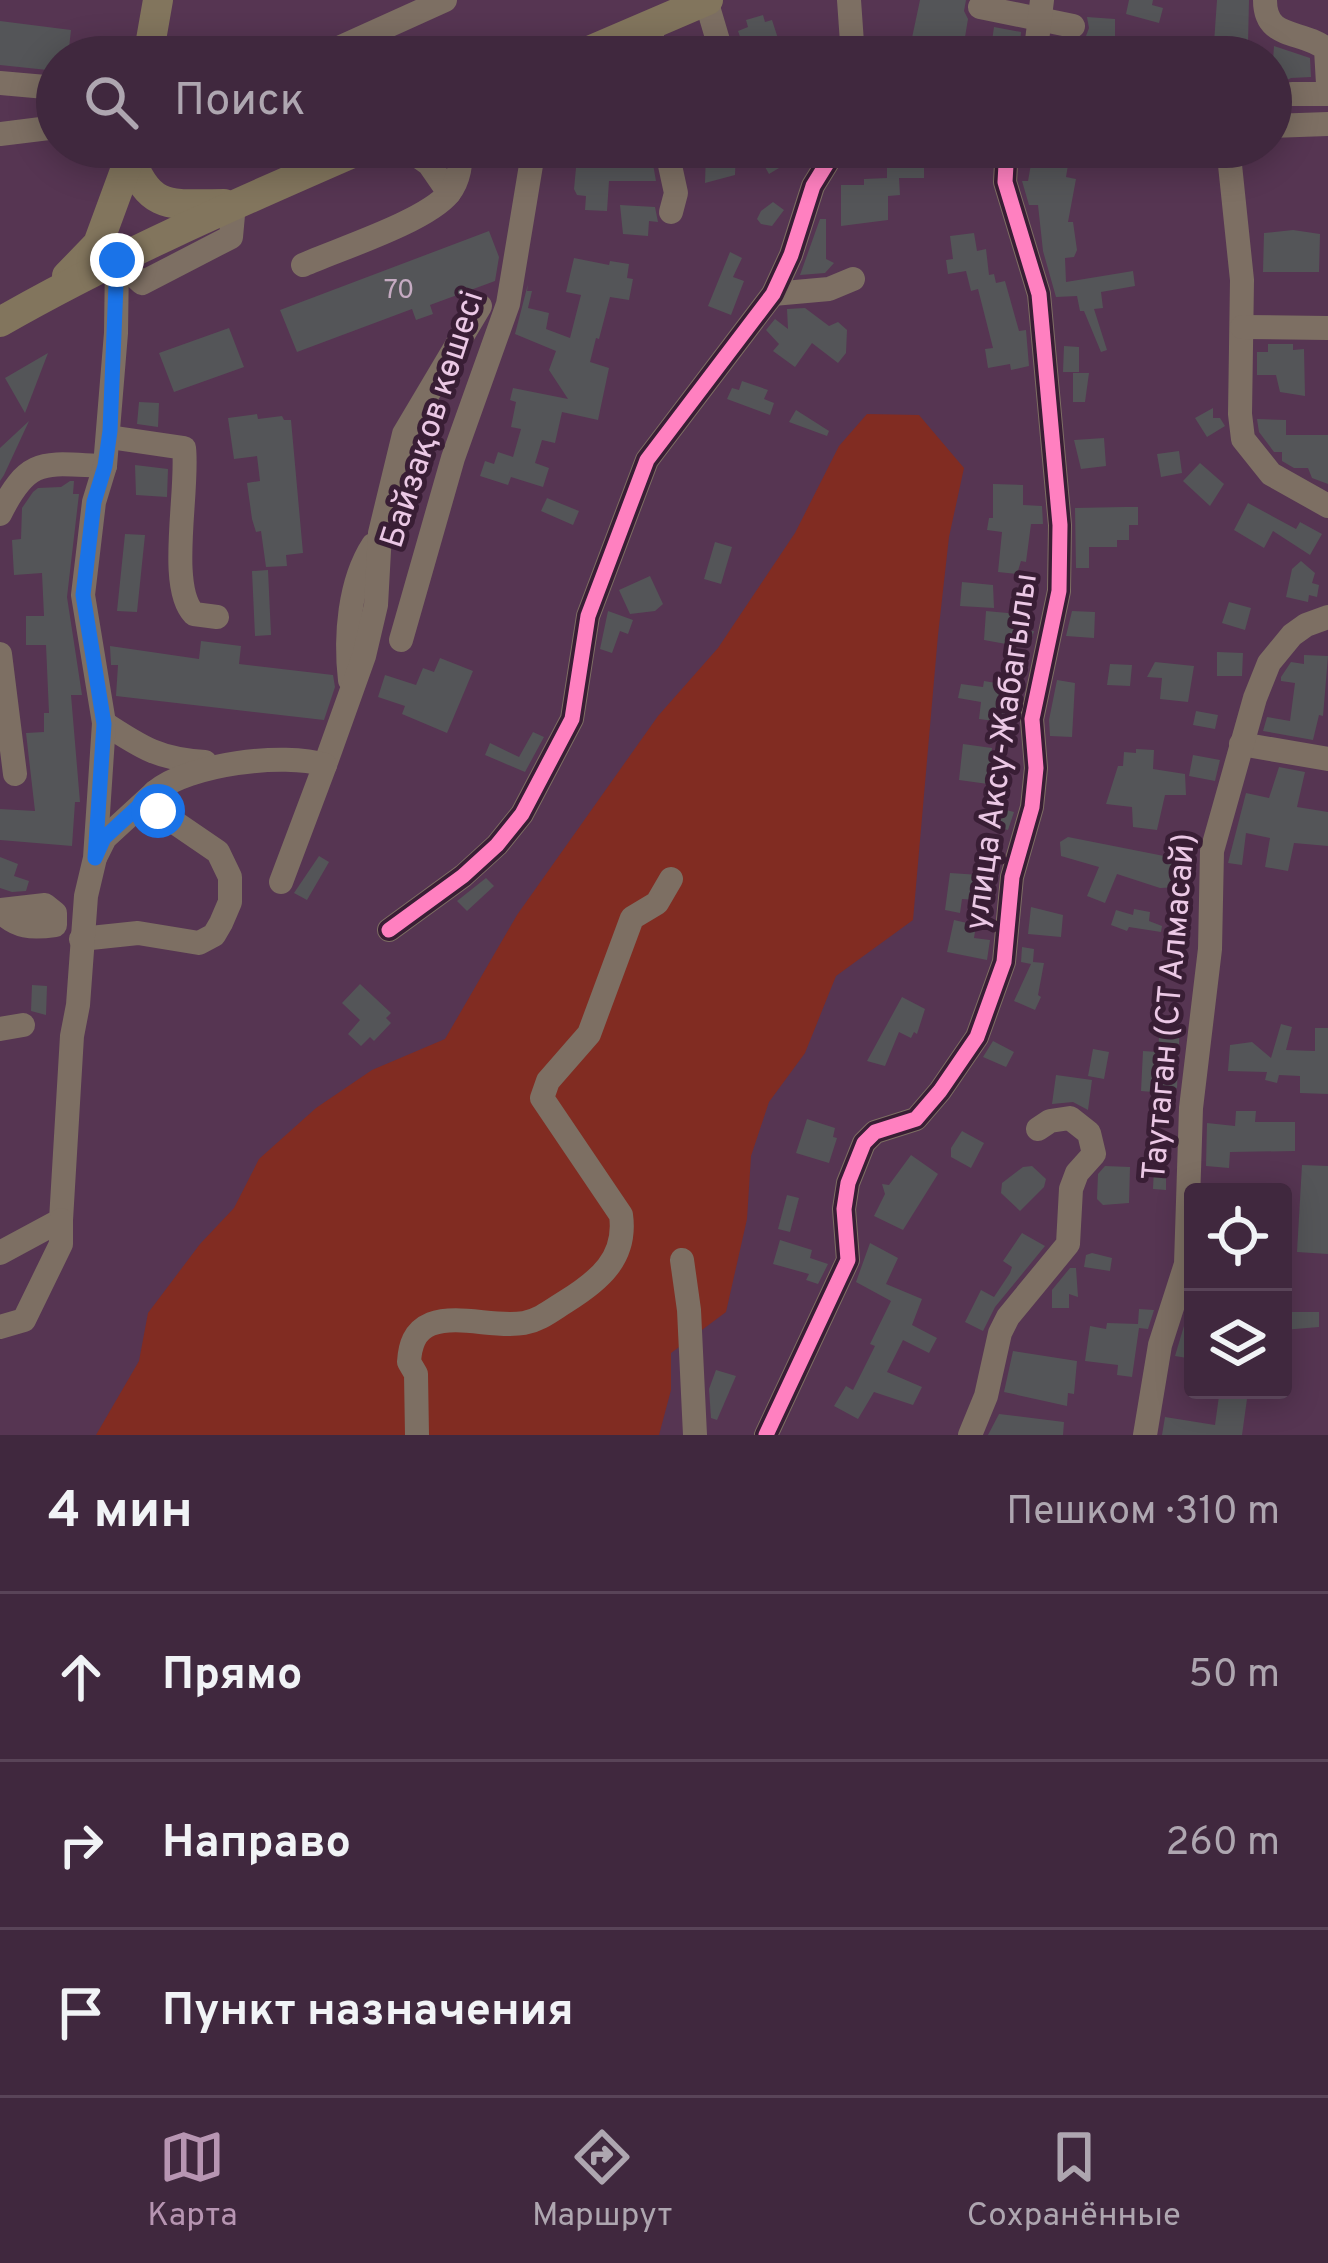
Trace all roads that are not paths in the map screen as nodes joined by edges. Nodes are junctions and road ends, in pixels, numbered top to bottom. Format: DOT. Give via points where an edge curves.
graph roads {
  1 [pos="158,0"];
  2 [pos="445,0"];
  3 [pos="707,0"];
  4 [pos="849,0"];
  5 [pos="1265,0"];
  6 [pos="980,7"];
  7 [pos="1041,10"];
  8 [pos="652,24"];
  9 [pos="1072,26"];
  10 [pos="152,36"];
  11 [pos="365,36"];
  12 [pos="624,36"];
  13 [pos="652,36"];
  14 [pos="717,36"];
  15 [pos="852,36"];
  16 [pos="0,83"];
  17 [pos="1328,84"];
  18 [pos="36,86"];
  19 [pos="1292,94"];
  20 [pos="1328,94"];
  21 [pos="1328,124"];
  22 [pos="1292,125"];
  23 [pos="36,130"];
  24 [pos="0,134"];
  25 [pos="125,168"];
  26 [pos="129,168"];
  27 [pos="136,168"];
  28 [pos="317,168"];
  29 [pos="432,168"];
  30 [pos="459,168"];
  31 [pos="531,168"];
  32 [pos="671,168"];
  33 [pos="824,168"];
  34 [pos="1006,168"];
  35 [pos="1230,168"];
  36 [pos="449,193"];
  37 [pos="234,204"];
  38 [pos="671,212"];
  39 [pos="117,260"];
  40 [pos="303,265"];
  41 [pos="853,279"];
  42 [pos="52,292"];
  43 [pos="773,293"];
  44 [pos="480,306"];
  45 [pos="0,322"];
  46 [pos="1242,327"];
  47 [pos="1328,328"];
  48 [pos="109,436"];
  49 [pos="105,466"];
  50 [pos="1328,506"];
  51 [pos="0,514"];
  52 [pos="217,616"];
  53 [pos="1328,617"];
  54 [pos="401,640"];
  55 [pos="0,653"];
  56 [pos="104,724"];
  57 [pos="1241,744"];
  58 [pos="1328,759"];
  59 [pos="244,764"];
  60 [pos="325,765"];
  61 [pos="15,774"];
  62 [pos="154,792"];
  63 [pos="95,858"];
  64 [pos="671,879"];
  65 [pos="280,882"];
  66 [pos="389,930"];
  67 [pos="81,939"];
  68 [pos="1038,1129"];
  69 [pos="61,1220"];
  70 [pos="0,1253"];
  71 [pos="682,1260"];
  72 [pos="0,1327"];
  73 [pos="417,1435"];
  74 [pos="695,1435"];
  75 [pos="766,1435"];
  76 [pos="970,1435"];
  77 [pos="1145,1435"];
  1 -- 10 [label="main road"];
  2 -- 11 [label="street"];
  3 -- 8 [label="main road"];
  3 -- 14 [label="street"];
  4 -- 15 [label="street"];
  5 -- 17 [label="street" via="1267,19 1280,33 1326,49"];
  6 -- 7 [label="street"];
  7 -- 9 [label="street"];
  8 -- 12 [label="main road"];
  8 -- 13 [label="street"];
  16 -- 18 [label="street"];
  19 -- 20 [label="street"];
  21 -- 22 [label="street"];
  23 -- 24 [label="street"];
  25 -- 42 [label="main road" via="98,244"];
  26 -- 39 [label="main road"];
  27 -- 37 [label="main road" via="140,184 168,204"];
  28 -- 37 [label="main road"];
  29 -- 36 [label="street"];
  30 -- 36 [label="street"];
  31 -- 54 [label="street, Байзақов көшесі" via="508,304"];
  32 -- 38 [label="street"];
  33 -- 43 [label="street"];
  34 -- 75 [label="street, улица Аксу-Жабагылы" via="1039,293 1060,525 1058,591 1032,719 1032,807 1012,877 1004,962 977,1037 940,1091 916,1119 864,1143 844,1209 848,1260"];
  35 -- 46 [label="street"];
  36 -- 40 [label="street" via="392,230"];
  37 -- 39 [label="main road"];
  39 -- 42 [label="main road"];
  39 -- 48 [label="street"];
  41 -- 43 [label="street"];
  42 -- 45 [label="main road"];
  43 -- 66 [label="street" via="647,460 589,616 572,718 522,814 463,875"];
  44 -- 60 [label="street" via="404,434 380,533 376,604"];
  46 -- 47 [label="street"];
  46 -- 50 [label="street" via="1243,439 1271,473"];
  48 -- 49 [label="street"];
  48 -- 52 [label="street" via="184,448 184,604"];
  49 -- 51 [label="street" via="22,473"];
  49 -- 56 [label="street" via="83,595"];
  53 -- 57 [label="street, Таутаган (СТ Алмасай)" via="1279,649"];
  55 -- 61 [label="street"];
  56 -- 59 [label="street" via="170,760"];
  56 -- 63 [label="street"];
  57 -- 58 [label="street"];
  57 -- 77 [label="street, Таутаган (СТ Алмасай)" via="1211,851 1186,1264 1160,1345"];
  59 -- 60 [label="street"];
  59 -- 62 [label="street" via="202,769"];
  60 -- 65 [label="street"];
  62 -- 63 [label="street" via="104,838"];
  62 -- 67 [label="street" via="158,811 218,852 230,877 221,923 199,943 138,933"];
  63 -- 67 [label="street"];
  64 -- 73 [label="street" via="657,903 632,918 589,1034 542,1098 621,1215 616,1258 542,1318 421,1330 409,1362"];
  67 -- 69 [label="street"];
  68 -- 76 [label="street" via="1070,1118 1089,1133 1094,1154 1071,1190 1068,1244 1000,1333"];
  69 -- 70 [label="street"];
  69 -- 72 [label="street" via="61,1244 24,1321"];
  71 -- 74 [label="street"];
}
